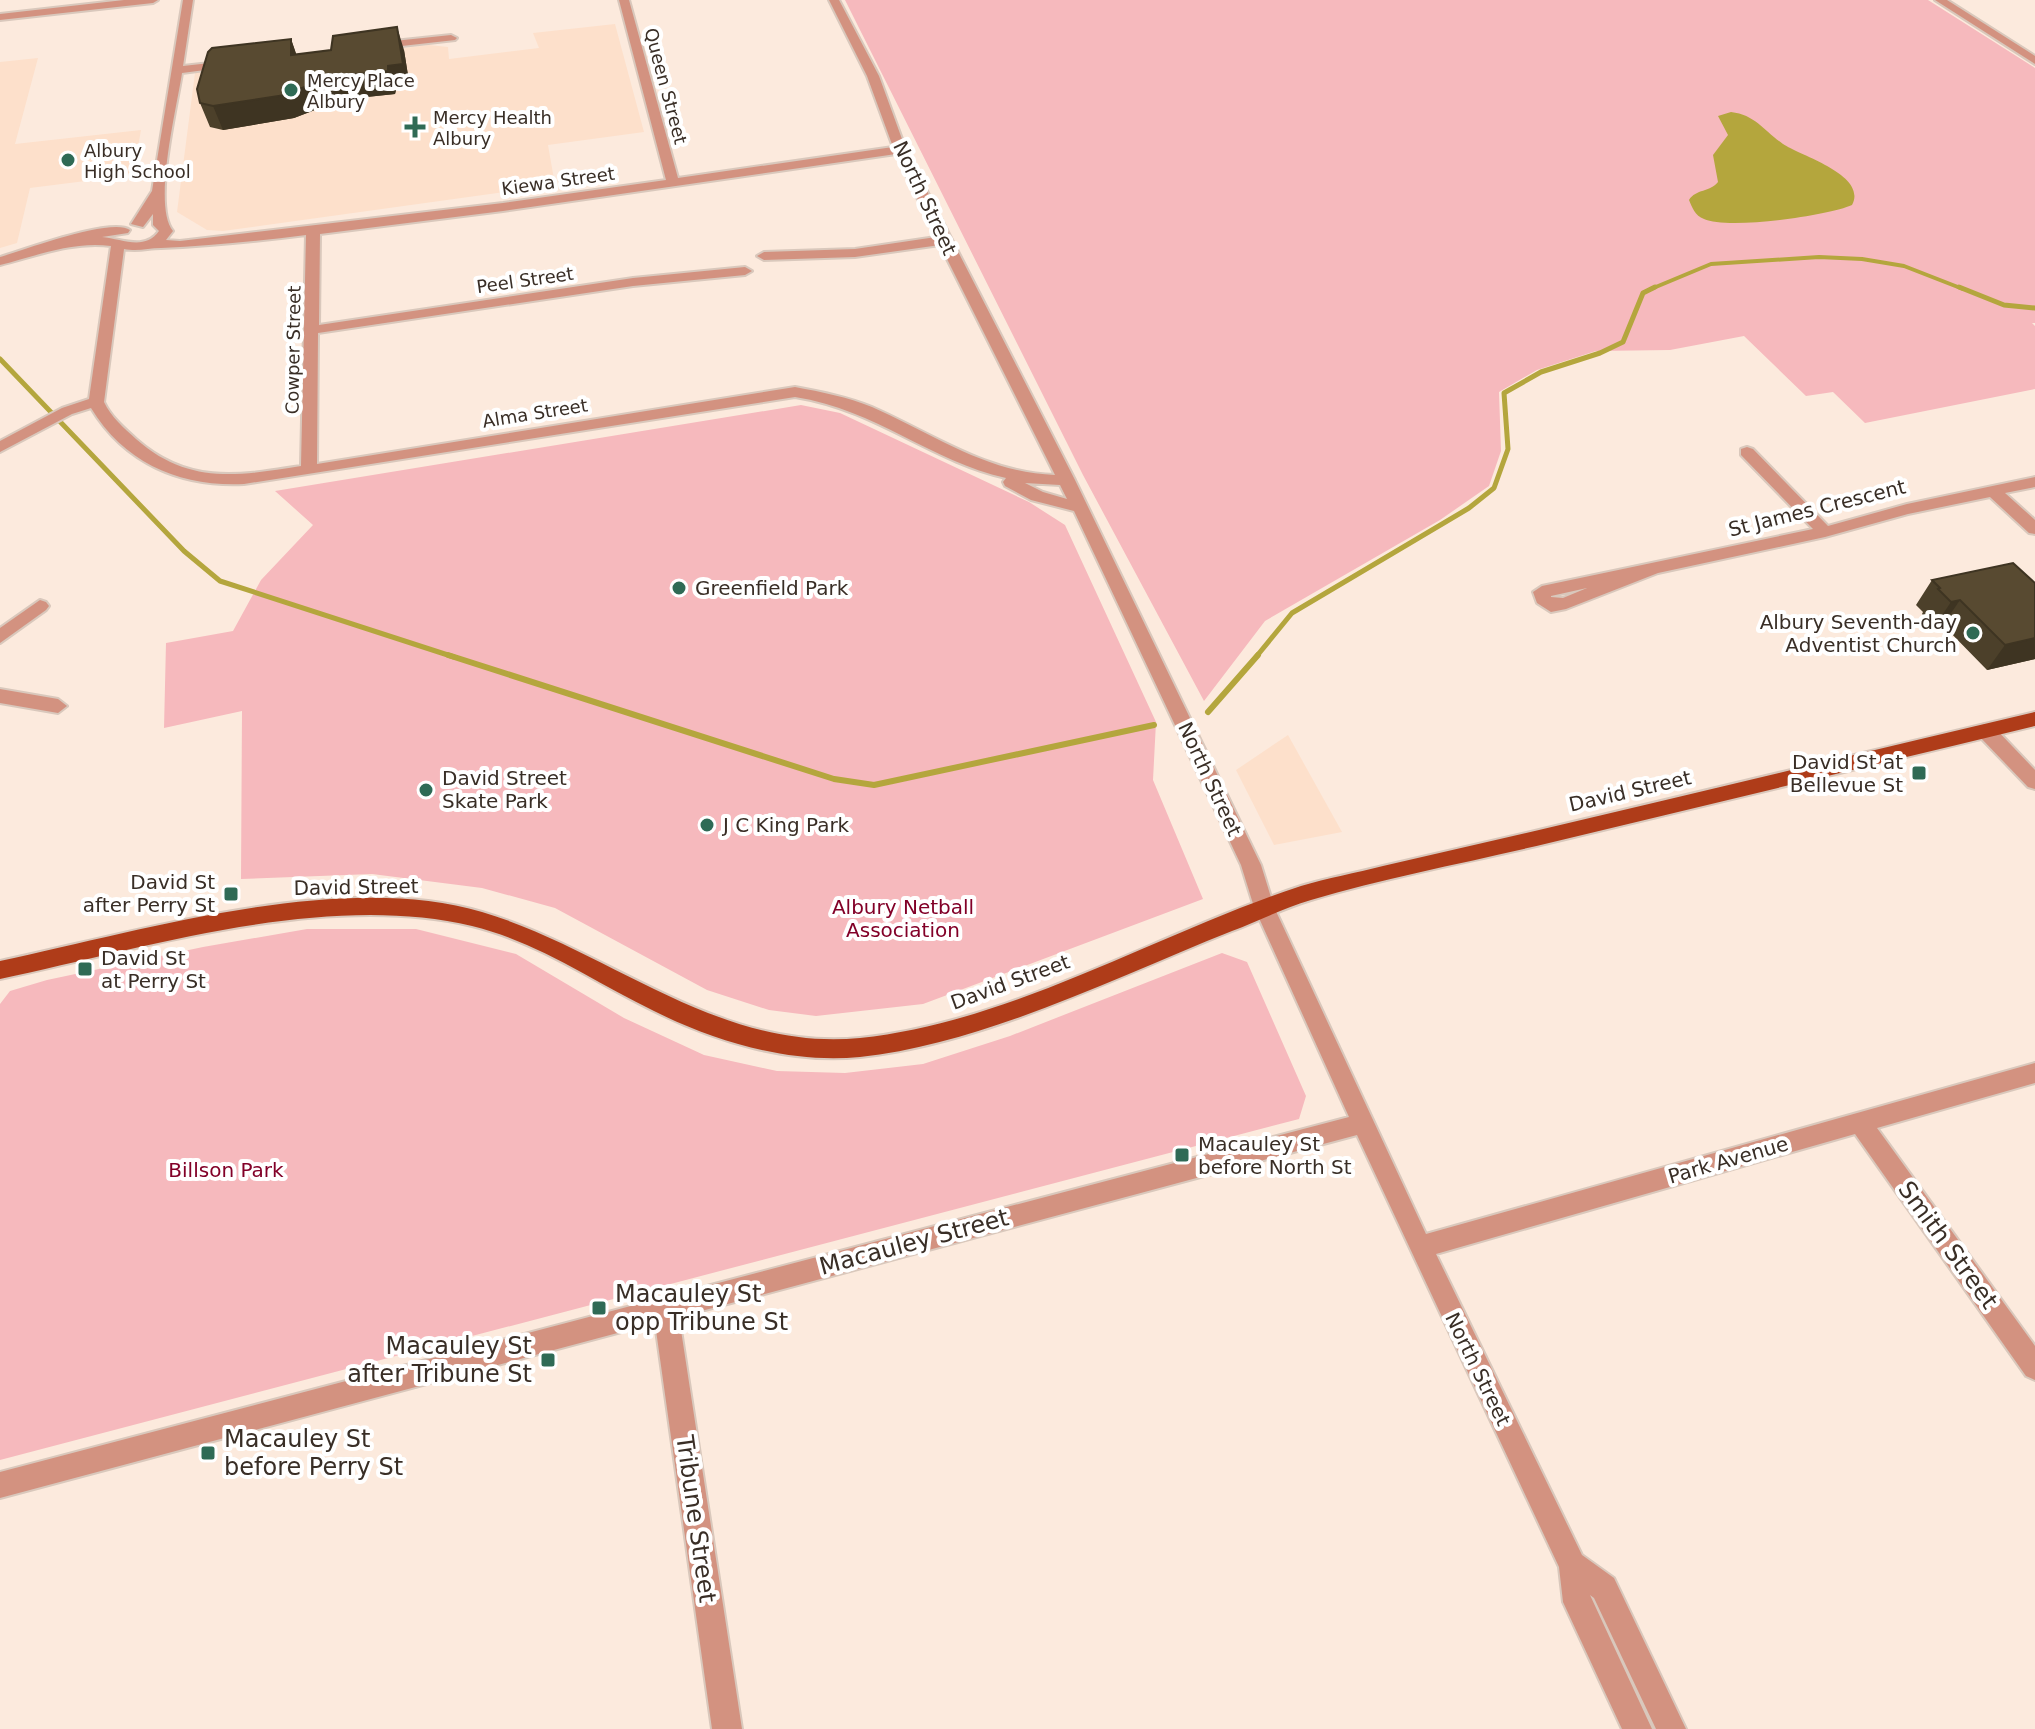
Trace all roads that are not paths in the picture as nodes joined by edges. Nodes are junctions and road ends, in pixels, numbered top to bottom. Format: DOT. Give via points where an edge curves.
graph roads {
  1 [pos="153,0"];
  2 [pos="188,0"];
  3 [pos="624,0"];
  4 [pos="835,0"];
  5 [pos="1940,0"];
  6 [pos="0,17"];
  7 [pos="451,38"];
  8 [pos="356,49"];
  9 [pos="2035,61"];
  10 [pos="238,62"];
  11 [pos="177,70"];
  12 [pos="900,150"];
  13 [pos="673,182"];
  14 [pos="158,191"];
  15 [pos="138,224"];
  16 [pos="163,228"];
  17 [pos="313,230"];
  18 [pos="119,239"];
  19 [pos="944,240"];
  20 [pos="221,242"];
  21 [pos="154,243"];
  22 [pos="138,248"];
  23 [pos="764,256"];
  24 [pos="0,261"];
  25 [pos="745,271"];
  26 [pos="114,284"];
  27 [pos="311,330"];
  28 [pos="96,402"];
  29 [pos="0,447"];
  30 [pos="1747,452"];
  31 [pos="309,470"];
  32 [pos="995,471"];
  33 [pos="1067,480"];
  34 [pos="2035,482"];
  35 [pos="1993,491"];
  36 [pos="1080,508"];
  37 [pos="2035,529"];
  38 [pos="1825,532"];
  39 [pos="1542,592"];
  40 [pos="40,606"];
  41 [pos="0,637"];
  42 [pos="0,696"];
  43 [pos="58,706"];
  44 [pos="2035,719"];
  45 [pos="1986,731"];
  46 [pos="2035,782"];
  47 [pos="1264,907"];
  48 [pos="0,970"];
  49 [pos="2035,1073"];
  50 [pos="1860,1122"];
  51 [pos="1364,1123"];
  52 [pos="1420,1247"];
  53 [pos="665,1309"];
  54 [pos="2035,1367"];
  55 [pos="0,1485"];
  56 [pos="1572,1565"];
  57 [pos="727,1729"];
  58 [pos="1637,1729"];
  59 [pos="1671,1729"];
  1 -- 6 [label="street"];
  2 -- 11 [label="street"];
  3 -- 13 [label="street, Queen Street"];
  4 -- 12 [label="street, North Street" via="873,76"];
  5 -- 9 [label="street"];
  7 -- 8 [label="street"];
  10 -- 11 [label="street"];
  11 -- 14 [label="street"];
  12 -- 13 [label="street, Kiewa Street"];
  12 -- 19 [label="street, North Street"];
  13 -- 17 [label="street, Kiewa Street"];
  14 -- 15 [label="street"];
  14 -- 16 [label="street"];
  15 -- 16 [label="street, Kiewa Street"];
  15 -- 18 [label="street"];
  16 -- 20 [label="street, Kiewa Street"];
  16 -- 21 [label="street"];
  17 -- 20 [label="street, Kiewa Street"];
  17 -- 27 [label="street, Cowper Street"];
  18 -- 22 [label="street"];
  18 -- 24 [label="street" via="58,245"];
  18 -- 26 [label="street"];
  19 -- 23 [label="street" via="855,253"];
  19 -- 33 [label="street, North Street"];
  20 -- 21 [label="street, Kiewa Street"];
  21 -- 22 [label="street"];
  22 -- 26 [label="street"];
  25 -- 27 [label="street, Peel Street"];
  26 -- 28 [label="street"];
  27 -- 31 [label="street, Cowper Street"];
  28 -- 29 [label="street" via="67,411"];
  28 -- 31 [label="street, Alma Street" via="143,456 178,474 234,480"];
  30 -- 38 [label="street"];
  31 -- 32 [label="street, Alma Street" via="795,392 830,396"];
  32 -- 33 [label="street, Alma Street" via="1036,481"];
  32 -- 36 [label="street, Alma Street" via="1037,496"];
  33 -- 36 [label="street, North Street"];
  34 -- 35 [label="street, St James Crescent"];
  35 -- 37 [label="street"];
  35 -- 38 [label="street, St James Crescent"];
  36 -- 47 [label="street, North Street" via="1251,865"];
  38 -- 39 [label="street, St James Crescent" via="1652,569 1551,606"];
  40 -- 41 [label="street"];
  42 -- 43 [label="street"];
  44 -- 45 [label="main road, David Street"];
  45 -- 46 [label="street"];
  45 -- 47 [label="main road, David Street" via="1320,889"];
  47 -- 48 [label="main road, David Street" via="1003,1013 927,1036 832,1049 768,1042 714,1027 522,935 427,909 331,907 259,915"];
  47 -- 51 [label="street, North Street"];
  49 -- 50 [label="street, Park Avenue"];
  50 -- 52 [label="street, Park Avenue"];
  50 -- 54 [label="street, Smith Street"];
  51 -- 52 [label="street, North Street"];
  51 -- 53 [label="street, Macauley Street"];
  52 -- 56 [label="street, North Street"];
  53 -- 55 [label="street, Macauley Street"];
  53 -- 57 [label="street, Tribune Street"];
  56 -- 58 [label="street, North Street" via="1577,1602"];
  56 -- 59 [label="street, North Street" via="1604,1588"];
}
